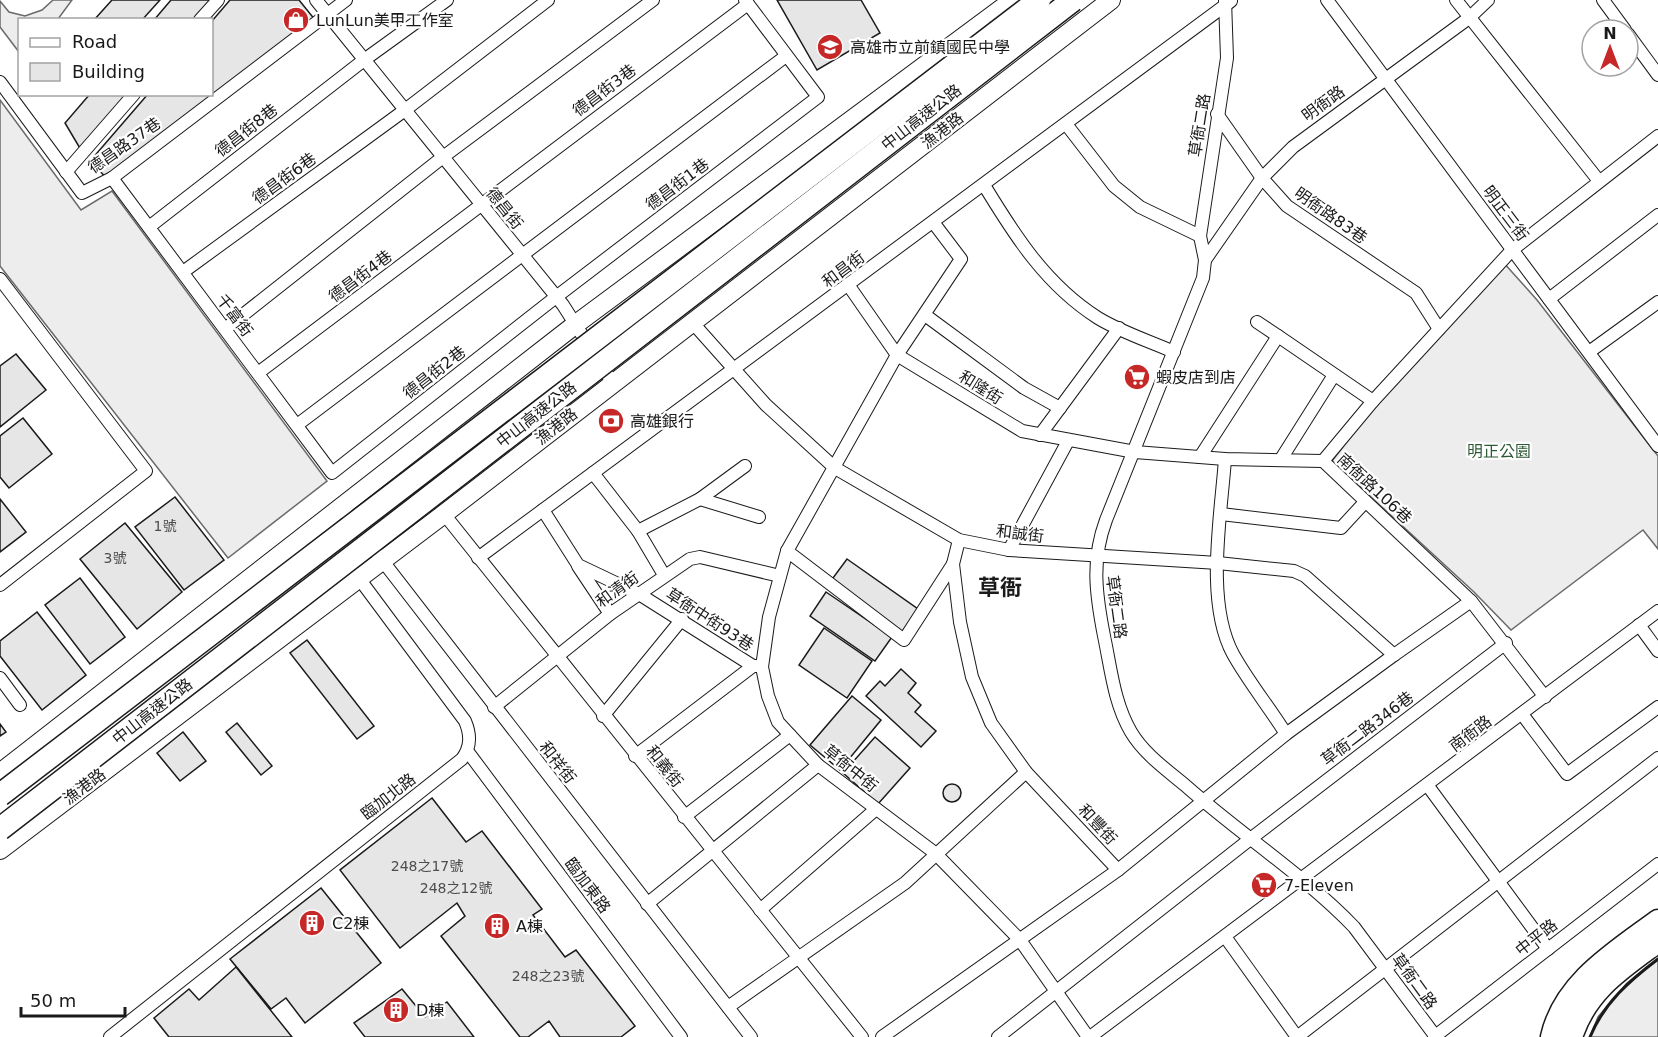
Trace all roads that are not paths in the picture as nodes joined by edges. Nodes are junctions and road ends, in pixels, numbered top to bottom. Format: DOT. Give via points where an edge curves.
graph roads {
  1 [pos="218,0"];
  2 [pos="316,0"];
  3 [pos="346,0"];
  4 [pos="447,0"];
  5 [pos="548,0"];
  6 [pos="653,0"];
  7 [pos="1013,0"];
  8 [pos="1039,0"];
  9 [pos="1072,0"];
  10 [pos="1111,0"];
  11 [pos="1327,0"];
  12 [pos="1456,0"];
  13 [pos="1488,0"];
  14 [pos="1603,0"];
  15 [pos="1228,1"];
  16 [pos="746,2"];
  17 [pos="328,14"];
  18 [pos="202,18"];
  19 [pos="1469,18"];
  20 [pos="1616,18"];
  21 [pos="1640,50"];
  22 [pos="786,56"];
  23 [pos="364,60"];
  24 [pos="1658,75"];
  25 [pos="1384,78"];
  26 [pos="0,82"];
  27 [pos="132,96"];
  28 [pos="405,110"];
  29 [pos="1217,114"];
  30 [pos="1066,124"];
  31 [pos="1658,136"];
  32 [pos="443,157"];
  33 [pos="66,172"];
  34 [pos="112,178"];
  35 [pos="1262,178"];
  36 [pos="1599,181"];
  37 [pos="984,185"];
  38 [pos="482,205"];
  39 [pos="1658,215"];
  40 [pos="933,222"];
  41 [pos="149,227"];
  42 [pos="1200,236"];
  43 [pos="1512,250"];
  44 [pos="522,255"];
  45 [pos="1205,260"];
  46 [pos="183,272"];
  47 [pos="0,279"];
  48 [pos="849,286"];
  49 [pos="556,297"];
  50 [pos="1549,299"];
  51 [pos="1658,302"];
  52 [pos="925,315"];
  53 [pos="692,322"];
  54 [pos="1257,322"];
  55 [pos="576,324"];
  56 [pos="1119,328"];
  57 [pos="225,329"];
  58 [pos="1439,329"];
  59 [pos="1278,336"];
  60 [pos="1174,352"];
  61 [pos="1589,352"];
  62 [pos="897,355"];
  63 [pos="734,369"];
  64 [pos="258,373"];
  65 [pos="1334,375"];
  66 [pos="612,382"];
  67 [pos="1373,401"];
  68 [pos="1060,408"];
  69 [pos="297,425"];
  70 [pos="1040,435"];
  71 [pos="1068,441"];
  72 [pos="1658,446"];
  73 [pos="1135,452"];
  74 [pos="1200,457"];
  75 [pos="1225,459"];
  76 [pos="1281,459"];
  77 [pos="1323,462"];
  78 [pos="745,466"];
  79 [pos="835,468"];
  80 [pos="332,472"];
  81 [pos="593,473"];
  82 [pos="700,499"];
  83 [pos="1365,502"];
  84 [pos="341,507"];
  85 [pos="543,510"];
  86 [pos="444,514"];
  87 [pos="1221,514"];
  88 [pos="759,517"];
  89 [pos="319,524"];
  90 [pos="638,531"];
  91 [pos="959,540"];
  92 [pos="1009,550"];
  93 [pos="788,551"];
  94 [pos="1096,557"];
  95 [pos="478,558"];
  96 [pos="380,561"];
  97 [pos="1218,563"];
  98 [pos="953,564"];
  99 [pos="578,565"];
  100 [pos="664,575"];
  101 [pos="780,576"];
  102 [pos="359,578"];
  103 [pos="0,585"];
  104 [pos="639,594"];
  105 [pos="1471,601"];
  106 [pos="1658,611"];
  107 [pos="610,614"];
  108 [pos="682,619"];
  109 [pos="1639,625"];
  110 [pos="1506,643"];
  111 [pos="1658,651"];
  112 [pos="1394,655"];
  113 [pos="556,657"];
  114 [pos="757,666"];
  115 [pos="0,678"];
  116 [pos="1545,697"];
  117 [pos="20,705"];
  118 [pos="494,706"];
  119 [pos="1658,707"];
  120 [pos="1522,714"];
  121 [pos="603,716"];
  122 [pos="1286,734"];
  123 [pos="790,735"];
  124 [pos="468,752"];
  125 [pos="635,756"];
  126 [pos="1658,758"];
  127 [pos="818,765"];
  128 [pos="1026,772"];
  129 [pos="0,773"];
  130 [pos="1428,786"];
  131 [pos="0,795"];
  132 [pos="1203,802"];
  133 [pos="876,809"];
  134 [pos="684,817"];
  135 [pos="0,829"];
  136 [pos="1249,840"];
  137 [pos="0,850"];
  138 [pos="712,851"];
  139 [pos="935,853"];
  140 [pos="1658,864"];
  141 [pos="1118,870"];
  142 [pos="1301,881"];
  143 [pos="1499,882"];
  144 [pos="647,904"];
  145 [pos="760,910"];
  146 [pos="1658,921"];
  147 [pos="1226,938"];
  148 [pos="1020,940"];
  149 [pos="1658,941"];
  150 [pos="1548,949"];
  151 [pos="798,958"];
  152 [pos="1385,969"];
  153 [pos="1058,991"];
  154 [pos="728,1007"];
  155 [pos="114,1036"];
  156 [pos="681,1037"];
  157 [pos="751,1037"];
  158 [pos="862,1037"];
  159 [pos="882,1037"];
  160 [pos="998,1037"];
  161 [pos="1089,1037"];
  162 [pos="1297,1037"];
  163 [pos="1435,1037"];
  164 [pos="1552,1037"];
  165 [pos="1571,1037"];
  1 -- 18 [label="street"];
  2 -- 17 [label="street, 德昌街"];
  3 -- 17 [label="street, 德昌路37巷"];
  4 -- 23 [label="street, 德昌街8巷"];
  5 -- 28 [label="street, 德昌街6巷"];
  6 -- 32 [label="street"];
  7 -- 55 [label="street"];
  8 -- 131 [label="highway, 中山高速公路, bridge"];
  9 -- 135 [label="highway, 中山高速公路, bridge"];
  10 -- 53 [label="street, 漁港路"];
  11 -- 25 [label="street, 明正三街"];
  12 -- 19 [label="street"];
  13 -- 19 [label="street, 明衙路"];
  14 -- 20 [label="street"];
  15 -- 29 [label="street, 草衙二路" via="1227,58"];
  15 -- 30 [label="street, 和昌街"];
  16 -- 22 [label="street"];
  16 -- 38 [label="street, 德昌街3巷"];
  17 -- 23 [label="street, 德昌街"];
  17 -- 34 [label="street, 德昌路37巷"];
  19 -- 25 [label="street, 明衙路"];
  19 -- 36 [label="street"];
  21 -- 24 [label="street"];
  22 -- 44 [label="street"];
  22 -- 49 [label="street, 德昌街1巷" via="818,98"];
  23 -- 28 [label="street, 德昌街"];
  23 -- 41 [label="street, 德昌街8巷"];
  25 -- 35 [label="street, 明衙路" via="1306,136"];
  25 -- 43 [label="street, 明正三街"];
  26 -- 33 [label="street"];
  27 -- 33 [label="street"];
  28 -- 32 [label="street, 德昌街"];
  28 -- 46 [label="street, 德昌街6巷"];
  29 -- 35 [label="street, 明衙路83巷"];
  29 -- 42 [label="street, 草衙二路"];
  30 -- 37 [label="street, 和昌街"];
  30 -- 42 [label="street" via="1123,193 1140,207"];
  31 -- 36 [label="street, 南衙路106巷"];
  32 -- 38 [label="street, 德昌街"];
  32 -- 57 [label="street"];
  33 -- 34 [label="street, 德昌路37巷" via="82,193"];
  34 -- 41 [label="street, 千富街"];
  35 -- 45 [label="street, 明衙路"];
  35 -- 58 [label="street, 明衙路83巷" via="1287,206 1416,293"];
  36 -- 43 [label="street, 南衙路106巷"];
  37 -- 40 [label="street, 和昌街"];
  37 -- 56 [label="street" via="1022,246 1056,285 1098,318"];
  38 -- 44 [label="street, 德昌街"];
  38 -- 64 [label="street, 德昌街4巷"];
  39 -- 50 [label="street"];
  40 -- 48 [label="street, 和昌街"];
  40 -- 52 [label="street, 草衙中街" via="961,259"];
  41 -- 46 [label="street, 千富街"];
  42 -- 45 [label="street, 草衙二路"];
  43 -- 50 [label="street, 明正三街"];
  43 -- 58 [label="street, 南衙路106巷"];
  44 -- 49 [label="street, 德昌街"];
  44 -- 69 [label="street"];
  45 -- 60 [label="street, 草衙二路" via="1203,278"];
  46 -- 57 [label="street, 千富街"];
  47 -- 103 [label="street" via="146,471"];
  48 -- 62 [label="street, 和隆街"];
  48 -- 63 [label="street, 和昌街"];
  49 -- 55 [label="street, 德昌街"];
  49 -- 80 [label="street, 德昌街2巷"];
  50 -- 61 [label="street, 明正三街"];
  51 -- 61 [label="street"];
  52 -- 62 [label="street, 草衙中街"];
  52 -- 68 [label="street" via="1024,388"];
  53 -- 63 [label="street, 和誠街"];
  53 -- 66 [label="street, 漁港路"];
  54 -- 59 [label="street"];
  55 -- 66 [label="street, 德昌街"];
  55 -- 84 [label="street"];
  56 -- 60 [label="street"];
  56 -- 68 [label="street"];
  57 -- 64 [label="street, 千富街"];
  58 -- 67 [label="street, 南衙路106巷"];
  59 -- 65 [label="street"];
  59 -- 74 [label="street"];
  60 -- 73 [label="street, 草衙二路"];
  61 -- 72 [label="street, 明正三街"];
  62 -- 70 [label="street, 和隆街" via="1022,431"];
  62 -- 79 [label="street, 草衙中街"];
  63 -- 79 [label="street, 和誠街" via="766,405"];
  63 -- 81 [label="street, 和昌街"];
  64 -- 69 [label="street, 千富街"];
  65 -- 67 [label="street"];
  65 -- 76 [label="street"];
  66 -- 86 [label="street, 漁港路"];
  67 -- 77 [label="street, 南衙路106巷"];
  68 -- 70 [label="street"];
  69 -- 80 [label="street, 千富街"];
  70 -- 71 [label="street, 和隆街"];
  71 -- 73 [label="street, 和隆街"];
  71 -- 92 [label="street"];
  73 -- 74 [label="street, 和隆街"];
  73 -- 94 [label="street, 草衙二路" via="1106,520"];
  74 -- 75 [label="street, 和隆街"];
  75 -- 76 [label="street, 和隆街"];
  75 -- 87 [label="street"];
  76 -- 77 [label="street, 和隆街"];
  77 -- 83 [label="street, 南衙路106巷"];
  78 -- 82 [label="street"];
  79 -- 91 [label="street, 和誠街"];
  79 -- 93 [label="street, 草衙中街"];
  81 -- 85 [label="street, 和昌街"];
  81 -- 90 [label="street"];
  82 -- 88 [label="street"];
  82 -- 90 [label="street"];
  83 -- 87 [label="street" via="1341,528"];
  83 -- 105 [label="street, 南衙路106巷"];
  84 -- 89 [label="street"];
  84 -- 96 [label="street, 和祥街"];
  85 -- 95 [label="street, 和昌街"];
  85 -- 99 [label="street"];
  86 -- 95 [label="street, 和義街"];
  86 -- 96 [label="street, 漁港路"];
  87 -- 97 [label="street"];
  89 -- 102 [label="street"];
  89 -- 129 [label="street"];
  90 -- 100 [label="street"];
  91 -- 92 [label="street, 和誠街"];
  91 -- 98 [label="street, 和豐街"];
  92 -- 94 [label="street, 和誠街"];
  93 -- 98 [label="street" via="904,640"];
  93 -- 101 [label="street, 草衙中街"];
  94 -- 97 [label="street, 和誠街"];
  94 -- 132 [label="street, 草衙二路" via="1098,609 1122,714 1132,734 1152,757"];
  95 -- 113 [label="street, 和義街"];
  96 -- 102 [label="street, 漁港路"];
  96 -- 118 [label="street, 和祥街"];
  97 -- 112 [label="street, 和誠街" via="1294,571 1305,576"];
  97 -- 122 [label="street" via="1221,620 1232,653"];
  98 -- 128 [label="street, 和豐街" via="972,677 991,723"];
  99 -- 104 [label="street, 草衙中街93巷"];
  99 -- 107 [label="street"];
  100 -- 101 [label="street, 和清街" via="700,557"];
  100 -- 104 [label="street, 和清街"];
  101 -- 114 [label="street, 草衙中街"];
  102 -- 124 [label="street" via="465,721 469,730"];
  102 -- 137 [label="street, 漁港路"];
  104 -- 107 [label="street, 和清街"];
  104 -- 108 [label="street, 草衙中街93巷"];
  105 -- 110 [label="street, 南衙路106巷"];
  105 -- 112 [label="street"];
  106 -- 109 [label="street, 南衙路"];
  107 -- 113 [label="street, 和清街"];
  108 -- 114 [label="street, 草衙中街93巷"];
  108 -- 121 [label="street"];
  109 -- 111 [label="street"];
  109 -- 116 [label="street, 南衙路"];
  110 -- 116 [label="street, 南衙路106巷"];
  110 -- 136 [label="street, 草衙二路346巷"];
  112 -- 122 [label="street"];
  113 -- 118 [label="street, 和清街"];
  113 -- 121 [label="street, 和義街"];
  114 -- 123 [label="street, 草衙中街" via="778,722"];
  114 -- 125 [label="street"];
  115 -- 117 [label="street"];
  116 -- 120 [label="street, 南衙路"];
  118 -- 144 [label="street, 和祥街"];
  119 -- 120 [label="street" via="1567,774"];
  120 -- 130 [label="street, 南衙路"];
  121 -- 125 [label="street, 和義街"];
  122 -- 132 [label="street"];
  123 -- 127 [label="street, 草衙中街"];
  123 -- 134 [label="street"];
  124 -- 155 [label="street, 臨加北路"];
  124 -- 156 [label="street, 臨加東路"];
  125 -- 134 [label="street, 和義街"];
  126 -- 143 [label="street"];
  127 -- 133 [label="street, 草衙中街"];
  127 -- 138 [label="street"];
  128 -- 139 [label="street"];
  128 -- 141 [label="street, 和豐街"];
  130 -- 142 [label="street, 南衙路"];
  130 -- 143 [label="street"];
  132 -- 136 [label="street, 草衙二路"];
  132 -- 141 [label="street"];
  133 -- 139 [label="street, 草衙中街"];
  133 -- 145 [label="street"];
  134 -- 138 [label="street, 和義街"];
  136 -- 142 [label="street, 草衙二路"];
  136 -- 153 [label="street, 草衙二路346巷"];
  138 -- 144 [label="street"];
  138 -- 145 [label="street, 和義街"];
  139 -- 148 [label="street, 草衙中街"];
  139 -- 151 [label="street" via="905,883"];
  140 -- 150 [label="street, 中平路"];
  141 -- 148 [label="street, 和豐街"];
  142 -- 147 [label="street, 南衙路"];
  142 -- 152 [label="street, 草衙二路" via="1347,919"];
  143 -- 150 [label="street"];
  143 -- 152 [label="street"];
  144 -- 154 [label="street, 和祥街"];
  145 -- 151 [label="street, 和義街"];
  146 -- 164 [label="highway" via="1575,987 1560,1012"];
  147 -- 161 [label="street, 南衙路"];
  147 -- 162 [label="street"];
  148 -- 153 [label="street, 草衙中街"];
  148 -- 159 [label="street, 和豐街"];
  149 -- 165 [label="highway" via="1587,1001"];
  150 -- 163 [label="street, 中平路"];
  151 -- 154 [label="street"];
  151 -- 158 [label="street, 和義街"];
  152 -- 162 [label="street"];
  152 -- 163 [label="street, 草衙二路"];
  153 -- 160 [label="street, 草衙二路346巷"];
  153 -- 161 [label="street, 草衙中街"];
  154 -- 157 [label="street, 和祥街"];
}
